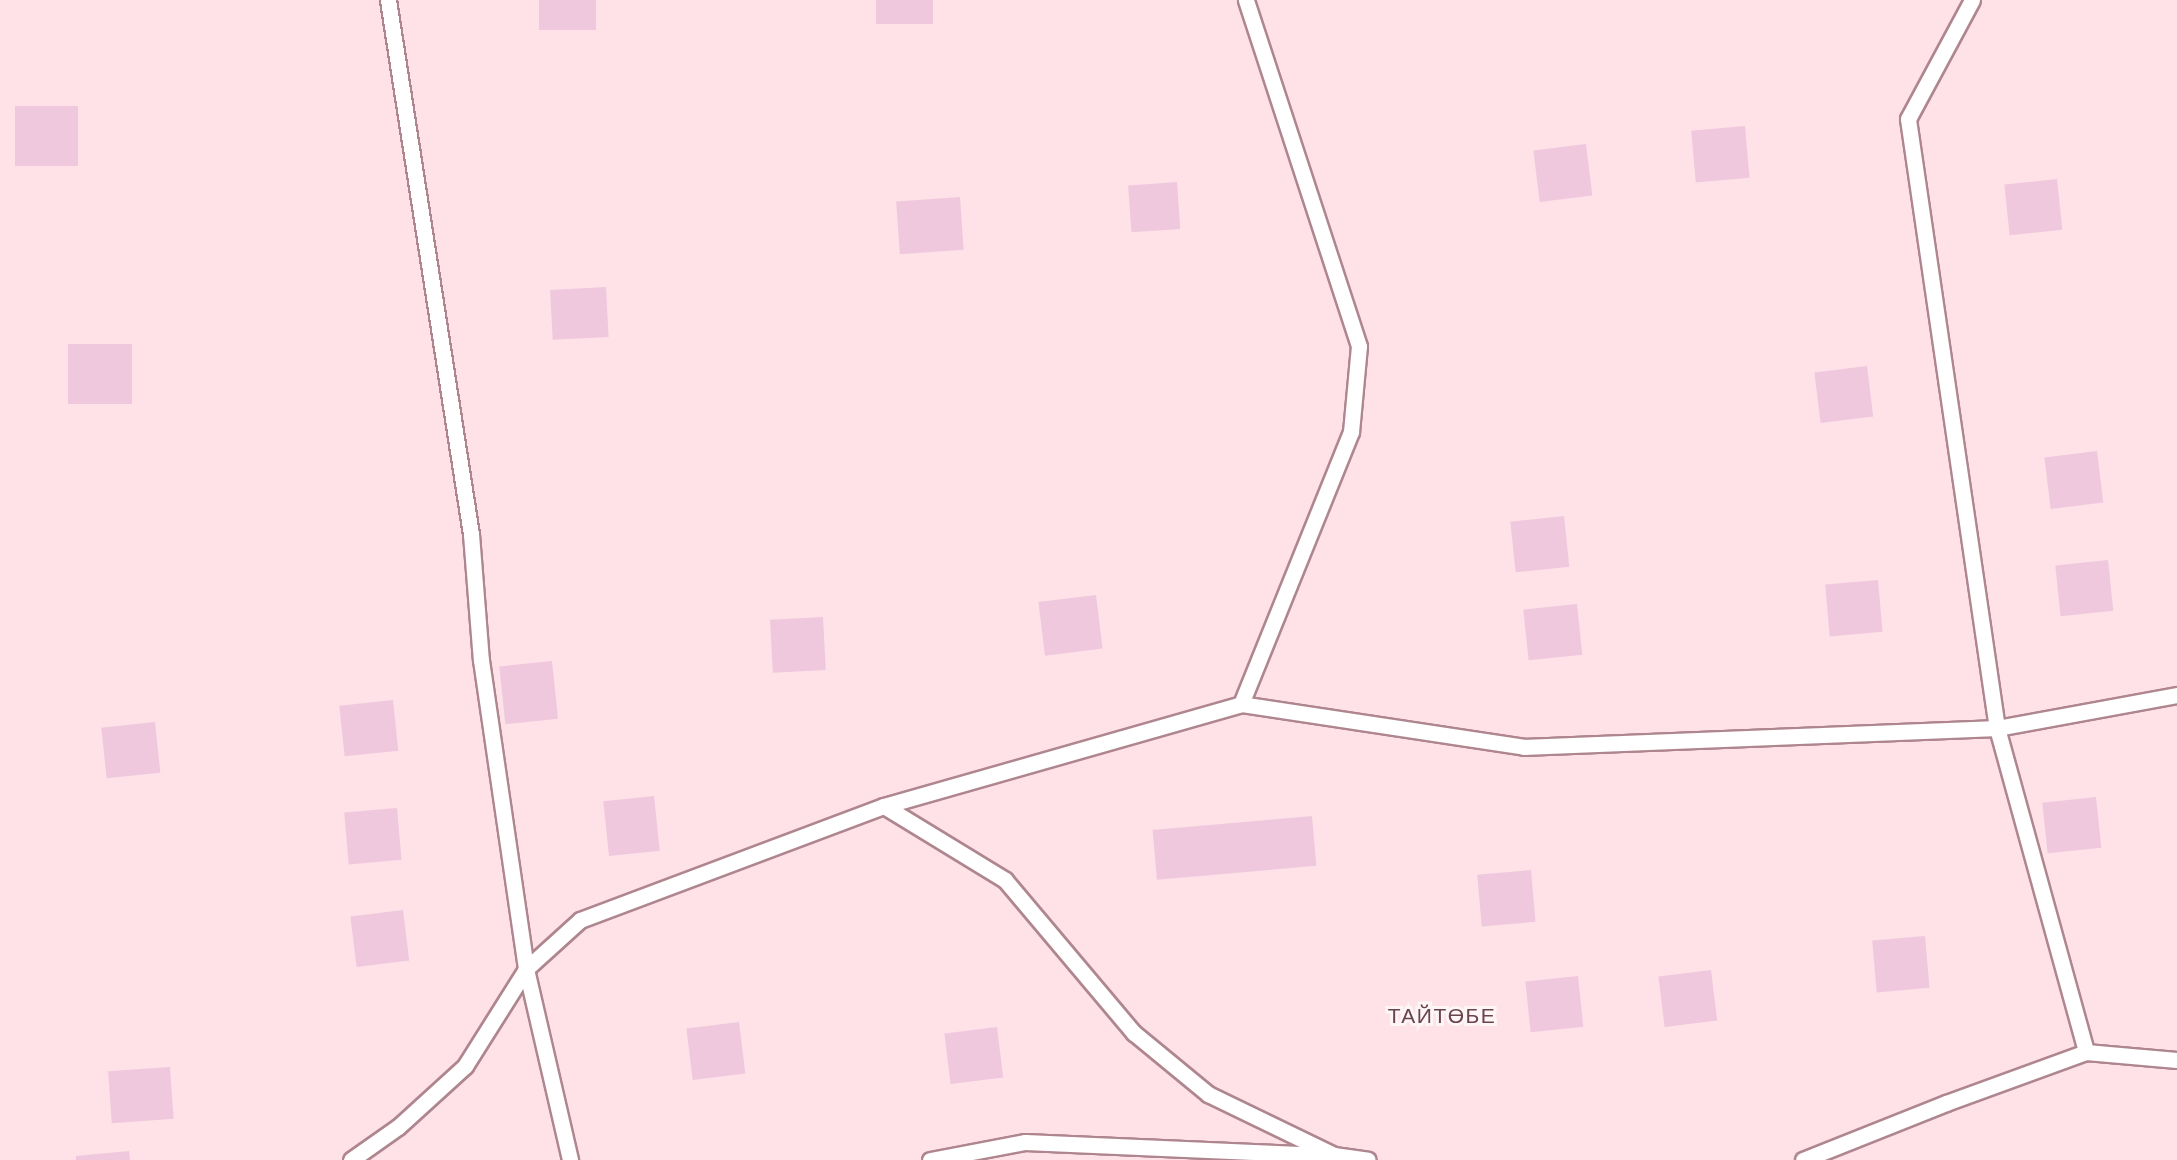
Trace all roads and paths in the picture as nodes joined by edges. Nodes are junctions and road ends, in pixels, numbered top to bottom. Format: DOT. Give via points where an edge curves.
graph roads {
  1 [pos="388,0"];
  2 [pos="1246,0"];
  3 [pos="1972,0"];
  4 [pos="2177,695"];
  5 [pos="1241,704"];
  6 [pos="1998,728"];
  7 [pos="884,806"];
  8 [pos="526,969"];
  9 [pos="2086,1052"];
  10 [pos="2177,1060"];
  11 [pos="1334,1155"];
  12 [pos="351,1160"];
  13 [pos="570,1160"];
  14 [pos="930,1160"];
  15 [pos="1368,1160"];
  16 [pos="1803,1160"];
  1 -- 8 [label="lane" via="471,534 481,660"];
  2 -- 5 [label="lane" via="1359,346 1351,432"];
  3 -- 6 [label="lane" via="1908,119"];
  4 -- 6 [label="lane"];
  5 -- 6 [label="lane" via="1524,747"];
  5 -- 7 [label="lane"];
  6 -- 9 [label="lane"];
  7 -- 8 [label="lane" via="580,920"];
  7 -- 11 [label="lane" via="1005,880 1134,1033 1208,1094"];
  8 -- 12 [label="lane" via="465,1066 398,1127"];
  8 -- 13 [label="lane"];
  9 -- 10 [label="lane"];
  9 -- 16 [label="lane" via="1946,1102"];
  11 -- 14 [label="lane" via="1025,1142"];
  11 -- 15 [label="lane"];
}
